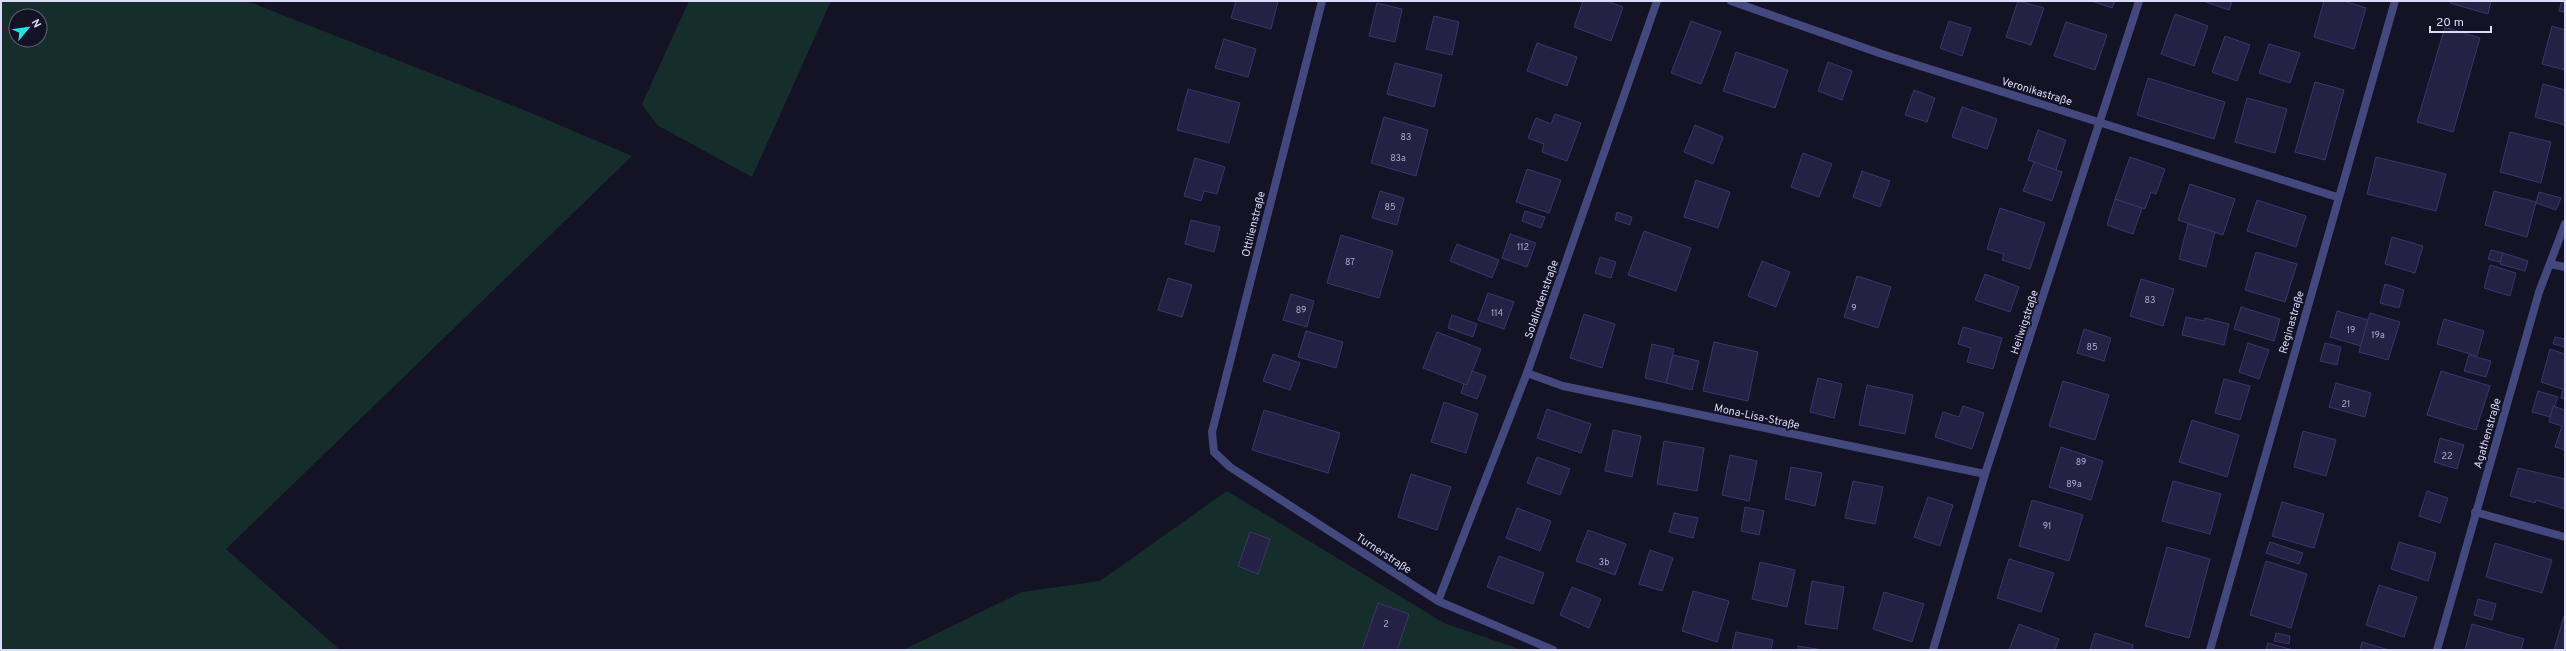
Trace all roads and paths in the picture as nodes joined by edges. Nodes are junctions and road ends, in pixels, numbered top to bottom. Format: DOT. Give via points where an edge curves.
graph roads {
  1 [pos="1322,1"];
  2 [pos="1657,1"];
  3 [pos="1731,1"];
  4 [pos="2139,1"];
  5 [pos="2395,1"];
  6 [pos="2100,122"];
  7 [pos="2338,197"];
  8 [pos="2565,224"];
  9 [pos="2550,264"];
  10 [pos="2565,267"];
  11 [pos="1527,373"];
  12 [pos="1214,452"];
  13 [pos="1985,474"];
  14 [pos="2475,512"];
  15 [pos="2565,538"];
  16 [pos="1438,600"];
  17 [pos="1553,650"];
  18 [pos="1933,650"];
  19 [pos="2210,650"];
  20 [pos="2437,650"];
  1 -- 12 [label="street, Ottilienstraße" via="1212,432"];
  2 -- 11 [label="street, Solalindenstraße"];
  3 -- 6 [label="street, Veronikastraße" via="1882,54"];
  4 -- 6 [label="street, Heilwigstraße"];
  5 -- 7 [label="street, Reginastraße"];
  6 -- 7 [label="street, Veronikastraße"];
  6 -- 13 [label="street, Heilwigstraße"];
  7 -- 19 [label="street, Reginastraße"];
  8 -- 9 [label="street, Agathenstraße"];
  9 -- 10 [label="street"];
  9 -- 14 [label="street, Agathenstraße" via="2539,292"];
  11 -- 13 [label="street, Mona-Lisa-Straße" via="1564,386"];
  11 -- 16 [label="street, Solalindenstraße"];
  12 -- 16 [label="street, Turnerstraße" via="1230,466"];
  13 -- 18 [label="street, Heilwigstraße"];
  14 -- 15 [label="street"];
  14 -- 20 [label="street, Agathenstraße"];
  16 -- 17 [label="street, Turnerstraße"];
}
